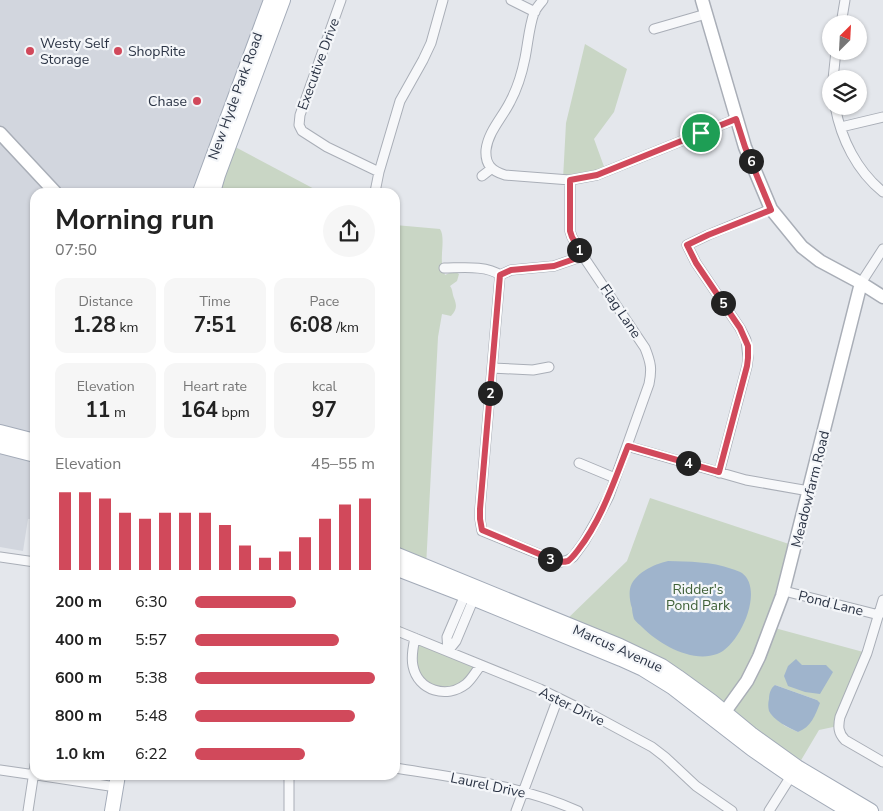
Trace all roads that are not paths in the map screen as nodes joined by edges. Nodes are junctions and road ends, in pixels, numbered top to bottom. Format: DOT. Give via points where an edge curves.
graph roads {
  1 [pos="271,0"];
  2 [pos="283,0"];
  3 [pos="342,0"];
  4 [pos="442,0"];
  5 [pos="511,0"];
  6 [pos="543,0"];
  7 [pos="702,0"];
  8 [pos="845,0"];
  9 [pos="535,12"];
  10 [pos="706,14"];
  11 [pos="842,15"];
  12 [pos="654,29"];
  13 [pos="837,115"];
  14 [pos="883,117"];
  15 [pos="736,119"];
  16 [pos="841,128"];
  17 [pos="0,133"];
  18 [pos="491,169"];
  19 [pos="379,172"];
  20 [pos="482,176"];
  21 [pos="570,180"];
  22 [pos="51,188"];
  23 [pos="201,188"];
  24 [pos="214,188"];
  25 [pos="376,188"];
  26 [pos="883,192"];
  27 [pos="771,210"];
  28 [pos="883,249"];
  29 [pos="583,256"];
  30 [pos="444,268"];
  31 [pos="500,275"];
  32 [pos="861,284"];
  33 [pos="883,297"];
  34 [pos="549,367"];
  35 [pos="492,368"];
  36 [pos="0,432"];
  37 [pos="30,440"];
  38 [pos="0,446"];
  39 [pos="628,446"];
  40 [pos="30,454"];
  41 [pos="579,463"];
  42 [pos="719,472"];
  43 [pos="615,478"];
  44 [pos="809,490"];
  45 [pos="0,557"];
  46 [pos="400,557"];
  47 [pos="30,561"];
  48 [pos="400,566"];
  49 [pos="400,570"];
  50 [pos="784,591"];
  51 [pos="471,593"];
  52 [pos="883,600"];
  53 [pos="879,615"];
  54 [pos="400,632"];
  55 [pos="415,638"];
  56 [pos="448,651"];
  57 [pos="481,665"];
  58 [pos="558,698"];
  59 [pos="721,717"];
  60 [pos="883,762"];
  61 [pos="400,769"];
  62 [pos="0,770"];
  63 [pos="30,772"];
  64 [pos="794,772"];
  65 [pos="34,780"];
  66 [pos="288,780"];
  67 [pos="117,781"];
  68 [pos="523,792"];
  69 [pos="28,811"];
  70 [pos="112,811"];
  71 [pos="289,811"];
  72 [pos="516,811"];
  73 [pos="578,811"];
  74 [pos="732,811"];
  75 [pos="769,811"];
  76 [pos="849,811"];
  77 [pos="871,811"];
  1 -- 23 [label="main road, New Hyde Park Road"];
  2 -- 24 [label="main road, New Hyde Park Road"];
  3 -- 19 [label="street, Executive Drive" via="298,125 327,147"];
  4 -- 19 [label="street" via="431,43 400,101"];
  5 -- 9 [label="street"];
  6 -- 9 [label="street"];
  7 -- 10 [label="street"];
  8 -- 11 [label="street"];
  9 -- 18 [label="street" via="518,83 488,142 486,152"];
  10 -- 12 [label="street"];
  10 -- 15 [label="street"];
  13 -- 16 [label="street"];
  14 -- 16 [label="street"];
  15 -- 21 [label="street" via="597,175"];
  15 -- 27 [label="street"];
  16 -- 26 [label="street" via="848,149 860,168"];
  17 -- 22 [label="street"];
  18 -- 20 [label="street"];
  18 -- 21 [label="street" via="505,175"];
  19 -- 25 [label="street"];
  21 -- 29 [label="street, Flag Lane" via="570,231"];
  27 -- 32 [label="street" via="802,247"];
  27 -- 42 [label="street" via="687,245 748,346 747,366"];
  28 -- 32 [label="street, Meadowfarm Road"];
  29 -- 31 [label="street" via="554,266 511,270"];
  29 -- 39 [label="street, Flag Lane" via="640,339 651,361 649,384"];
  30 -- 31 [label="street" via="490,270"];
  31 -- 35 [label="street"];
  32 -- 33 [label="street"];
  32 -- 44 [label="street, Meadowfarm Road"];
  34 -- 35 [label="street" via="533,370"];
  35 -- 43 [label="street, Flag Lane" via="480,509 482,530 556,561 568,560 584,542"];
  36 -- 37 [label="main road"];
  38 -- 40 [label="main road"];
  39 -- 42 [label="street"];
  39 -- 43 [label="street, Flag Lane"];
  41 -- 43 [label="street"];
  42 -- 44 [label="street" via="746,480"];
  44 -- 50 [label="street, Meadowfarm Road"];
  45 -- 47 [label="street"];
  46 -- 51 [label="main road, Marcus Avenue"];
  48 -- 51 [label="street, Marcus Avenue"];
  49 -- 51 [label="main road"];
  50 -- 53 [label="street, Pond Lane"];
  50 -- 59 [label="street, Meadowfarm Road" via="759,657 747,681"];
  51 -- 56 [label="street" via="447,637"];
  51 -- 59 [label="main road, Marcus Avenue" via="643,657 678,677"];
  52 -- 53 [label="street"];
  53 -- 60 [label="street" via="838,726 845,740"];
  54 -- 55 [label="street, Aster Drive"];
  55 -- 56 [label="street, Aster Drive"];
  55 -- 57 [label="street" via="414,672 426,687 433,690 446,692 459,688 470,681"];
  56 -- 57 [label="street, Aster Drive"];
  57 -- 58 [label="street, Aster Drive"];
  58 -- 68 [label="street"];
  58 -- 74 [label="street, Aster Drive" via="652,747 696,786"];
  59 -- 64 [label="main road, Marcus Avenue" via="752,749"];
  61 -- 68 [label="street, Laurel Drive"];
  62 -- 63 [label="street"];
  64 -- 75 [label="street"];
  64 -- 76 [label="main road, Marcus Avenue"];
  64 -- 77 [label="main road, Marcus Avenue"];
  65 -- 69 [label="street"];
  66 -- 71 [label="street"];
  67 -- 70 [label="main road"];
  68 -- 72 [label="street"];
  68 -- 73 [label="street, Laurel Drive"];
}
